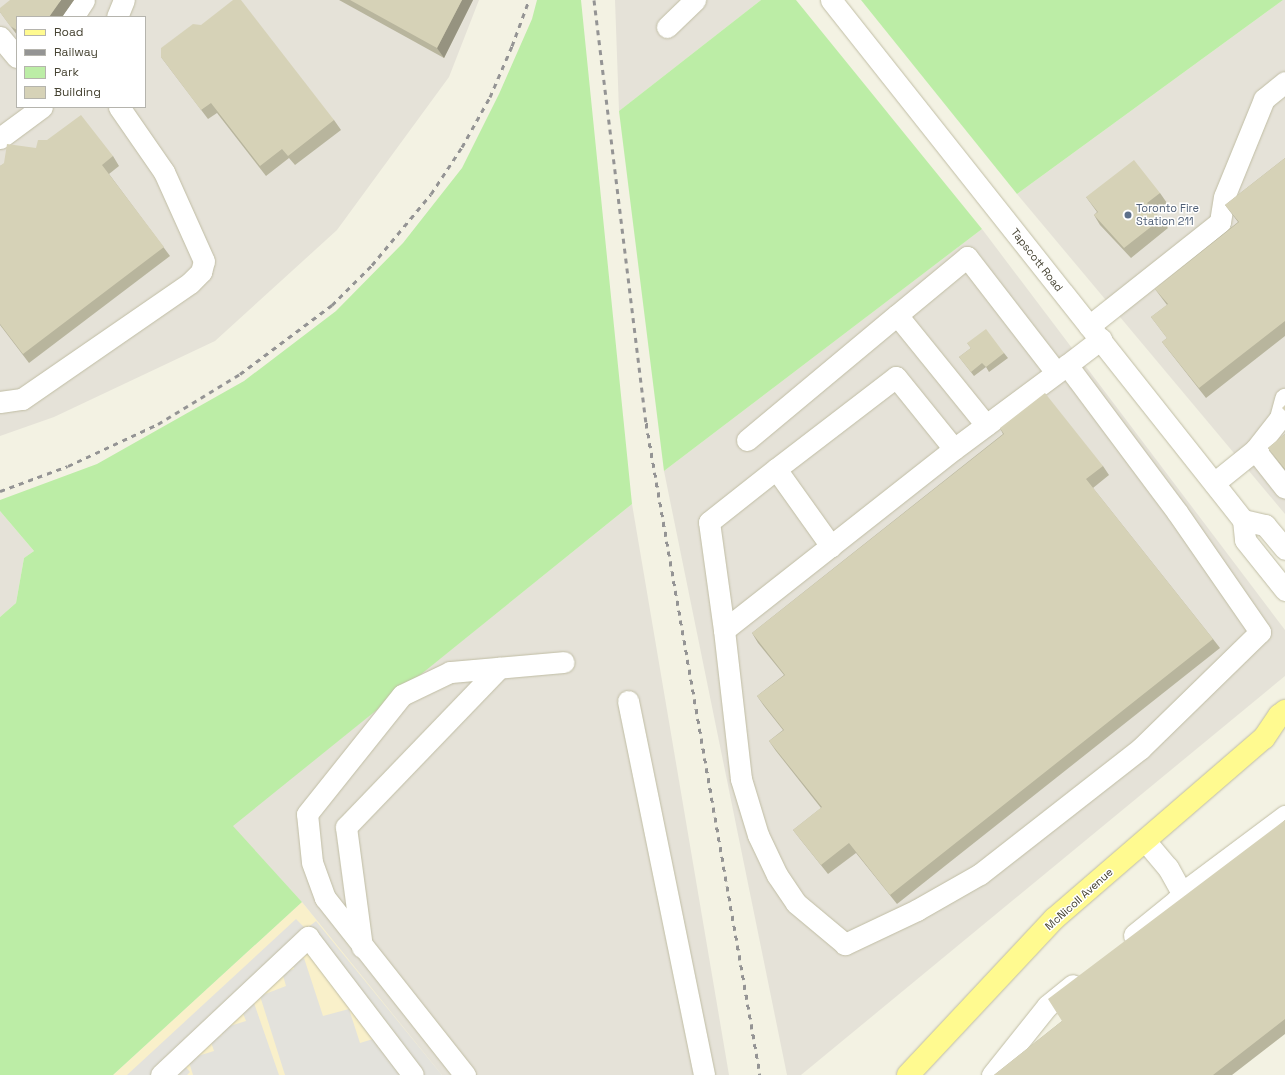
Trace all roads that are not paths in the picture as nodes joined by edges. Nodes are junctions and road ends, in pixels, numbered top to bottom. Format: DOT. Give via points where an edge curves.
graph roads {
  1 [pos="84,0"];
  2 [pos="124,0"];
  3 [pos="695,0"];
  4 [pos="831,0"];
  5 [pos="74,16"];
  6 [pos="117,16"];
  7 [pos="667,27"];
  8 [pos="0,37"];
  9 [pos="16,56"];
  10 [pos="1285,82"];
  11 [pos="41,108"];
  12 [pos="120,108"];
  13 [pos="0,138"];
  14 [pos="897,314"];
  15 [pos="1095,332"];
  16 [pos="1062,368"];
  17 [pos="1285,399"];
  18 [pos="0,402"];
  19 [pos="986,425"];
  20 [pos="747,440"];
  21 [pos="954,449"];
  22 [pos="1255,450"];
  23 [pos="776,469"];
  24 [pos="1214,483"];
  25 [pos="1285,488"];
  26 [pos="1243,520"];
  27 [pos="831,546"];
  28 [pos="1285,549"];
  29 [pos="1285,590"];
  30 [pos="724,630"];
  31 [pos="564,662"];
  32 [pos="499,668"];
  33 [pos="628,701"];
  34 [pos="1285,711"];
  35 [pos="1275,737"];
  36 [pos="1285,816"];
  37 [pos="1145,841"];
  38 [pos="1182,893"];
  39 [pos="362,947"];
  40 [pos="1119,948"];
  41 [pos="1089,972"];
  42 [pos="161,1075"];
  43 [pos="413,1075"];
  44 [pos="465,1075"];
  45 [pos="704,1075"];
  46 [pos="908,1075"];
  47 [pos="992,1075"];
  1 -- 5 [label="street"];
  2 -- 6 [label="street"];
  3 -- 7 [label="street"];
  4 -- 15 [label="street, Tapscott Road"];
  8 -- 9 [label="street"];
  10 -- 15 [label="street" via="1264,99 1224,197 1220,222"];
  11 -- 13 [label="street"];
  12 -- 18 [label="street" via="164,172 204,261 201,272 190,283 22,399"];
  14 -- 16 [label="street" via="967,258"];
  14 -- 19 [label="street"];
  14 -- 20 [label="street"];
  15 -- 16 [label="street"];
  15 -- 24 [label="street, Tapscott Road"];
  16 -- 19 [label="street"];
  16 -- 30 [label="street" via="1177,512 1260,632 1140,749 980,874 917,910 845,944 796,903 777,875 758,835 742,779"];
  17 -- 22 [label="street" via="1280,418"];
  19 -- 21 [label="street"];
  21 -- 23 [label="street" via="896,378"];
  21 -- 27 [label="street"];
  22 -- 24 [label="street"];
  22 -- 25 [label="street"];
  23 -- 27 [label="street"];
  23 -- 30 [label="street" via="709,522"];
  24 -- 26 [label="street, Tapscott Road"];
  26 -- 28 [label="street" via="1265,525"];
  26 -- 29 [label="street" via="1245,540"];
  27 -- 30 [label="street"];
  31 -- 32 [label="street"];
  32 -- 39 [label="street" via="346,827"];
  32 -- 39 [label="street" via="450,672 402,694 307,814 312,862 325,898"];
  33 -- 45 [label="street"];
  34 -- 35 [label="main road, McNicoll Avenue" via="1279,716"];
  35 -- 37 [label="main road, McNicoll Avenue"];
  36 -- 38 [label="street"];
  37 -- 38 [label="street" via="1168,868"];
  37 -- 46 [label="main road, McNicoll Avenue" via="1054,919"];
  38 -- 40 [label="street" via="1176,901"];
  39 -- 44 [label="street"];
  41 -- 47 [label="street" via="1047,1006"];
  42 -- 43 [label="street" via="308,938"];
}
